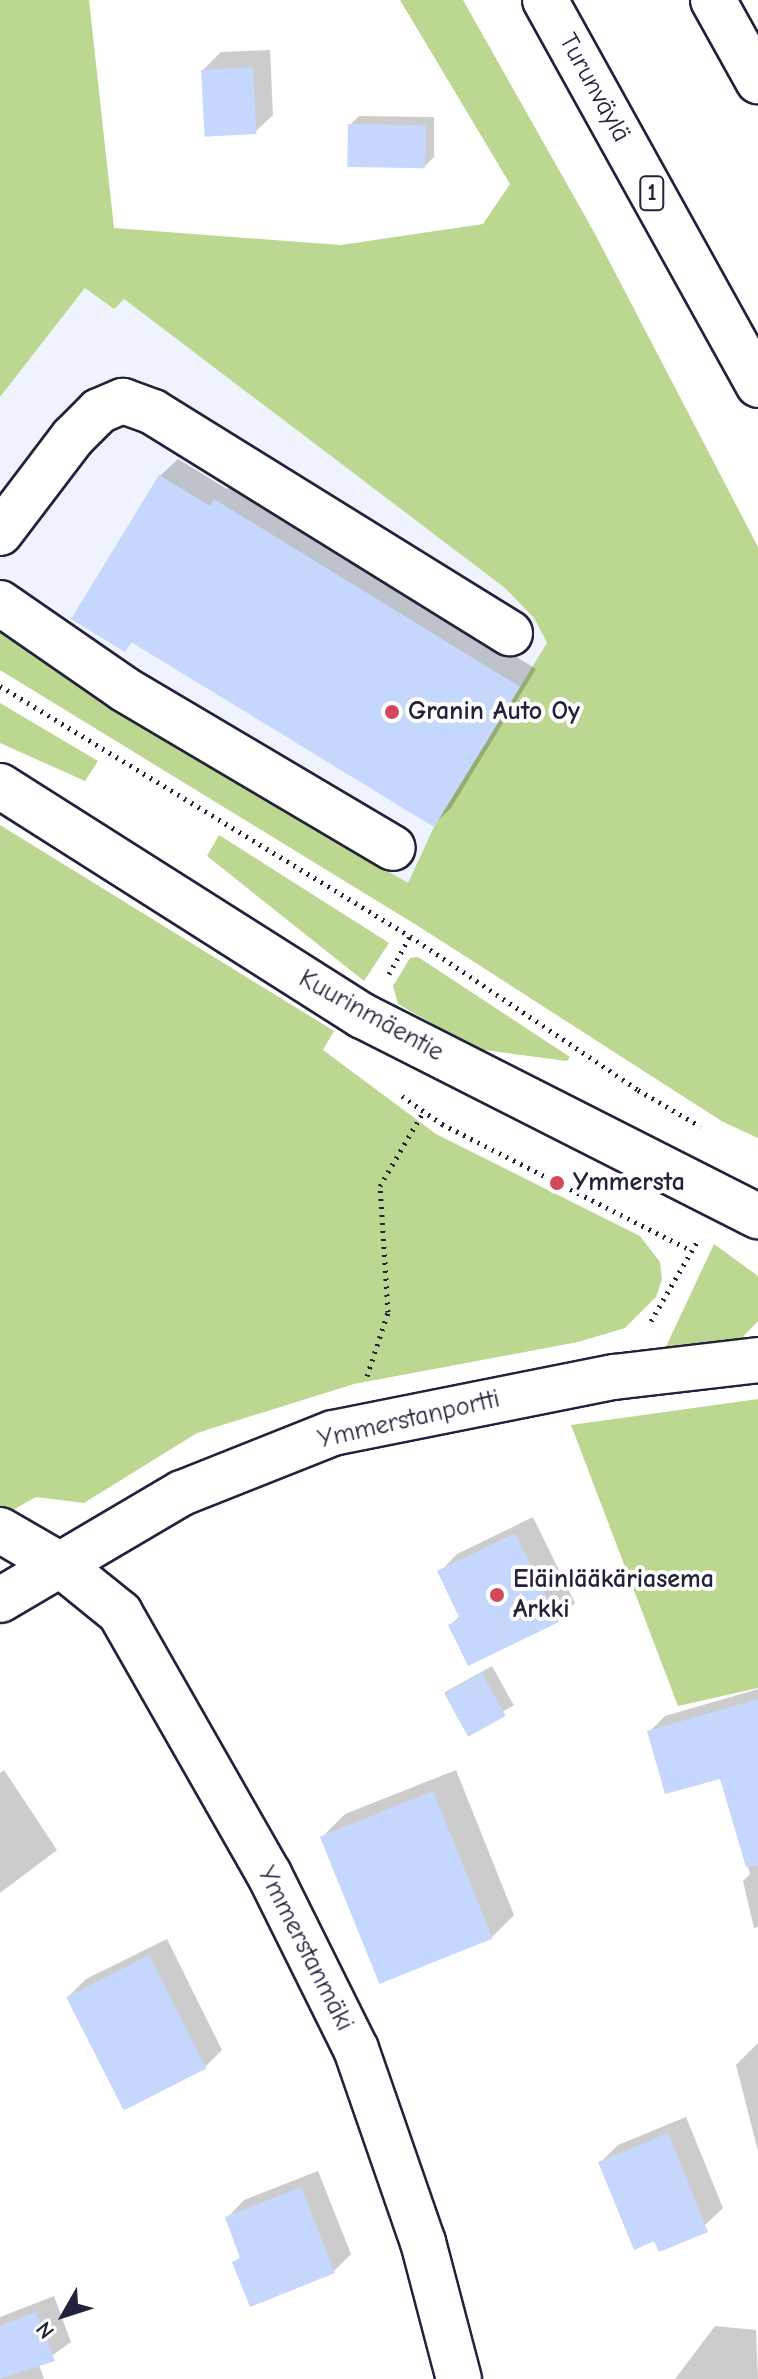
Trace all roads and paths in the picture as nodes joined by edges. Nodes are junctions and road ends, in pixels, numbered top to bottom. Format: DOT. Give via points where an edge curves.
graph roads {
  1 [pos="545,0"];
  2 [pos="713,0"];
  3 [pos="758,81"];
  4 [pos="758,385"];
  5 [pos="0,533"];
  6 [pos="0,603"];
  7 [pos="510,633"];
  8 [pos="0,686"];
  9 [pos="0,786"];
  10 [pos="393,848"];
  11 [pos="410,936"];
  12 [pos="387,977"];
  13 [pos="398,1094"];
  14 [pos="423,1112"];
  15 [pos="704,1128"];
  16 [pos="758,1216"];
  17 [pos="692,1251"];
  18 [pos="758,1360"];
  19 [pos="365,1384"];
  20 [pos="0,1530"];
  21 [pos="62,1566"];
  22 [pos="0,1600"];
  23 [pos="459,2379"];
  1 -- 4 [label="main road, Turunväylä / 1"];
  2 -- 3 [label="main road"];
  5 -- 7 [label="main road" via="73,437 99,411 123,401 153,412"];
  6 -- 10 [label="main road" via="124,689"];
  8 -- 11 [label="path"];
  9 -- 16 [label="main road, Kuurinmäentie" via="363,1016"];
  11 -- 12 [label="path"];
  11 -- 15 [label="path" via="638,1090"];
  13 -- 14 [label="path"];
  14 -- 17 [label="path"];
  14 -- 19 [label="path" via="380,1186 388,1312"];
  18 -- 21 [label="main road, Ymmerstanportti" via="614,1377 333,1433 182,1493"];
  20 -- 21 [label="main road, Ymmerstanmäki"];
  21 -- 22 [label="main road, Ymmerstanportti"];
  21 -- 23 [label="main road, Ymmerstanmäki" via="120,1613 269,1874 356,2049 423,2242"];
}
